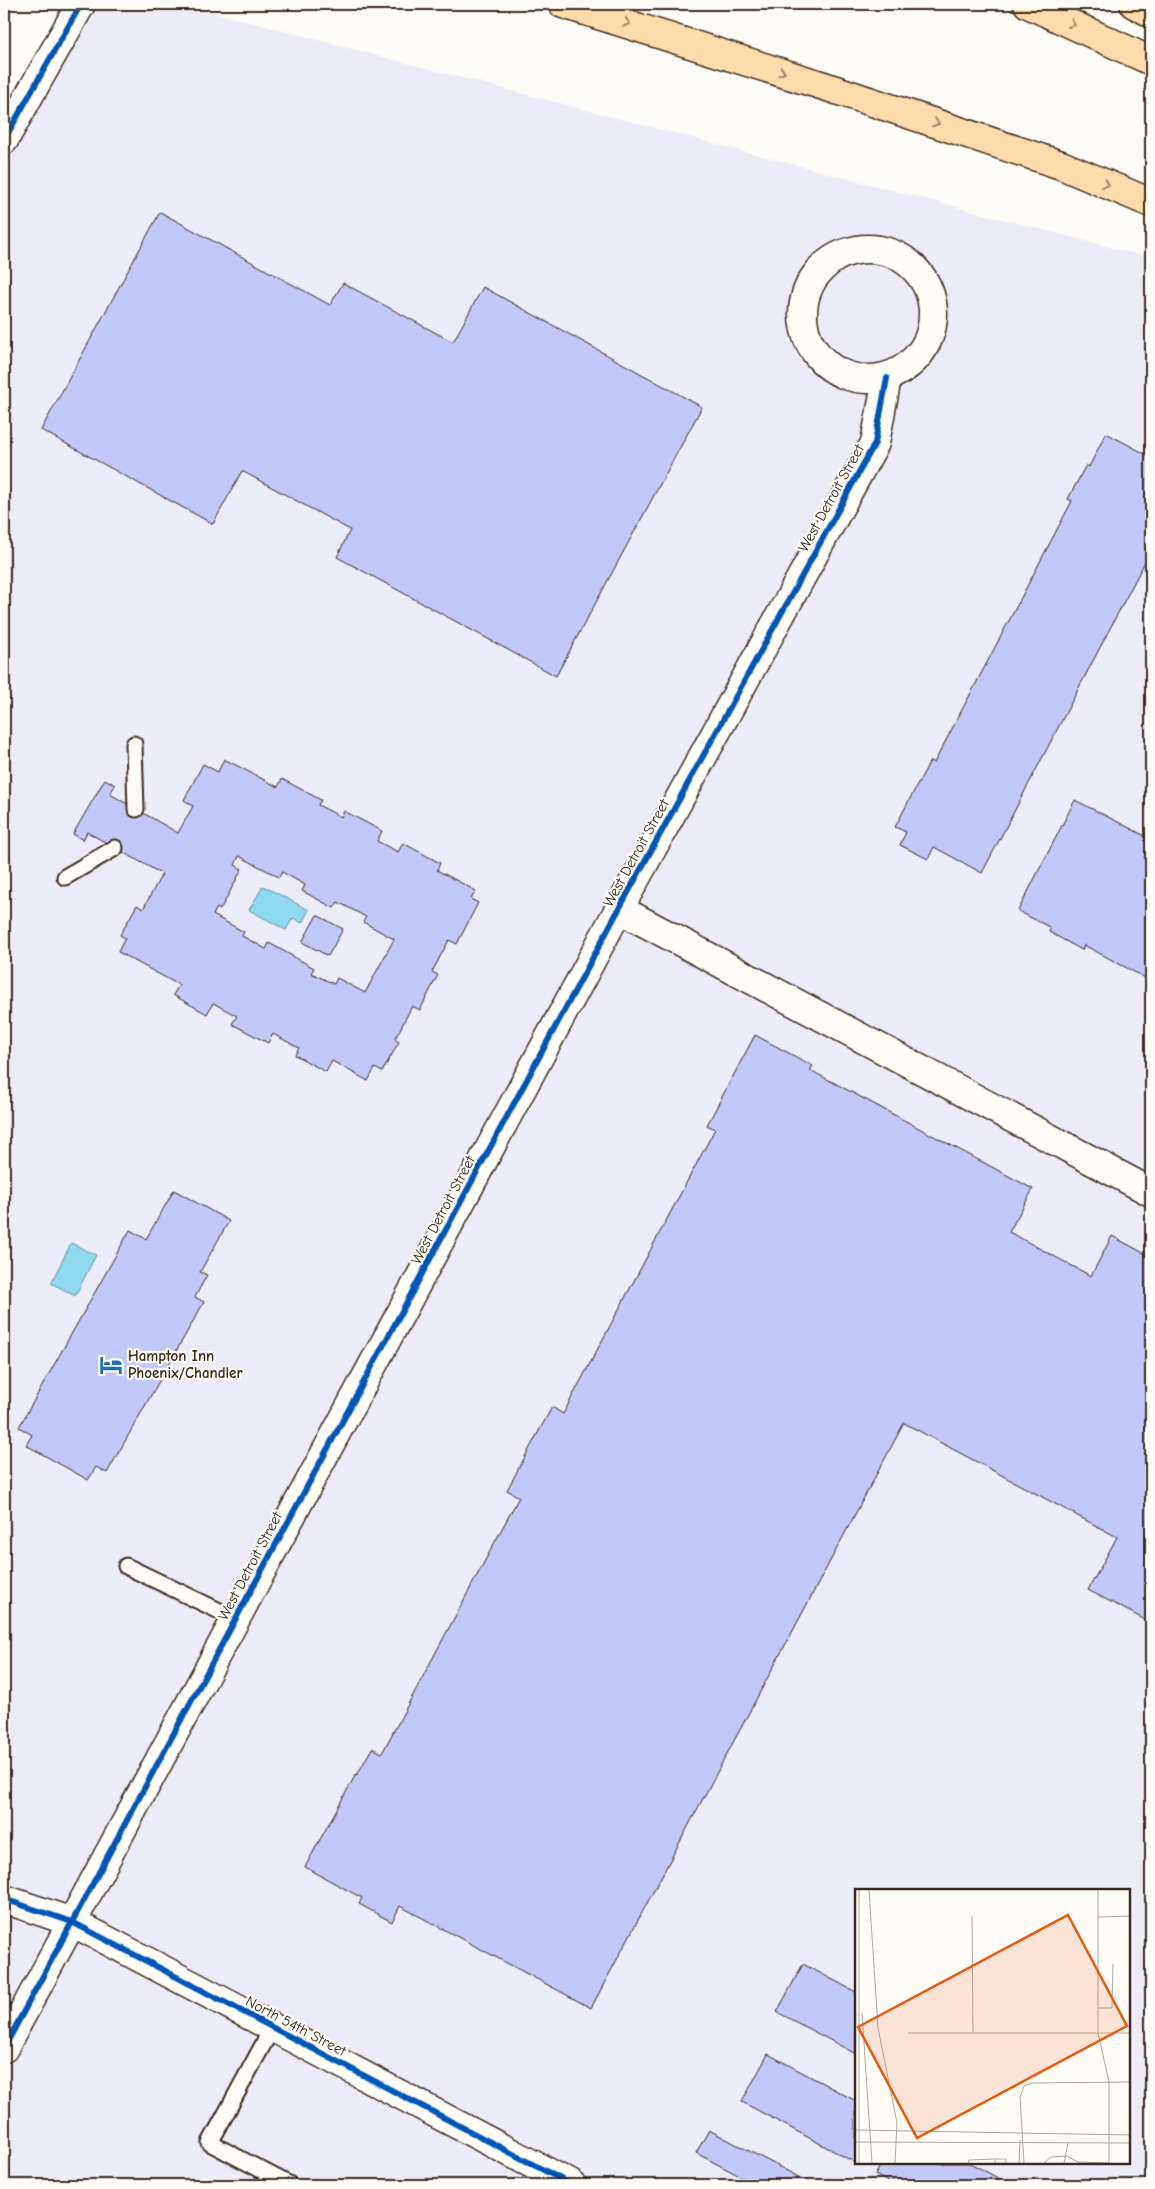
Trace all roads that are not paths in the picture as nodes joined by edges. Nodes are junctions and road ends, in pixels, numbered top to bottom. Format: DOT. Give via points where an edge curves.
graph roads {
  1 [pos="81,4"];
  2 [pos="563,4"];
  3 [pos="1028,4"];
  4 [pos="1134,4"];
  5 [pos="1151,13"];
  6 [pos="1151,61"];
  7 [pos="4,140"];
  8 [pos="1151,203"];
  9 [pos="887,378"];
  10 [pos="134,744"];
  11 [pos="136,809"];
  12 [pos="115,848"];
  13 [pos="65,877"];
  14 [pos="619,909"];
  15 [pos="1151,1192"];
  16 [pos="126,1566"];
  17 [pos="236,1618"];
  18 [pos="4,1899"];
  19 [pos="72,1922"];
  20 [pos="272,2028"];
  21 [pos="4,2048"];
  22 [pos="290,2185"];
  23 [pos="572,2185"];
  1 -- 7 [label="street"];
  2 -- 8 [label="highway, one-way" via="1052,162"];
  3 -- 6 [label="highway, one-way"];
  4 -- 5 [label="highway"];
  9 -- 9 [label="street" via="917,358 927,343 934,322 932,300 924,279 910,263 890,252 868,248 847,252 828,263 813,280 805,298 803,319 807,338 817,356 833,370 850,378"];
  9 -- 14 [label="street, West Detroit Street" via="875,443"];
  10 -- 11 [label="lane"];
  12 -- 13 [label="lane"];
  14 -- 15 [label="street"];
  14 -- 17 [label="street, West Detroit Street"];
  16 -- 17 [label="lane"];
  17 -- 19 [label="street, West Detroit Street"];
  18 -- 19 [label="street, North 54th Street"];
  19 -- 20 [label="street, North 54th Street"];
  19 -- 21 [label="street, West Detroit Street"];
  20 -- 22 [label="lane" via="210,2143"];
  20 -- 23 [label="street, North 54th Street"];
}
